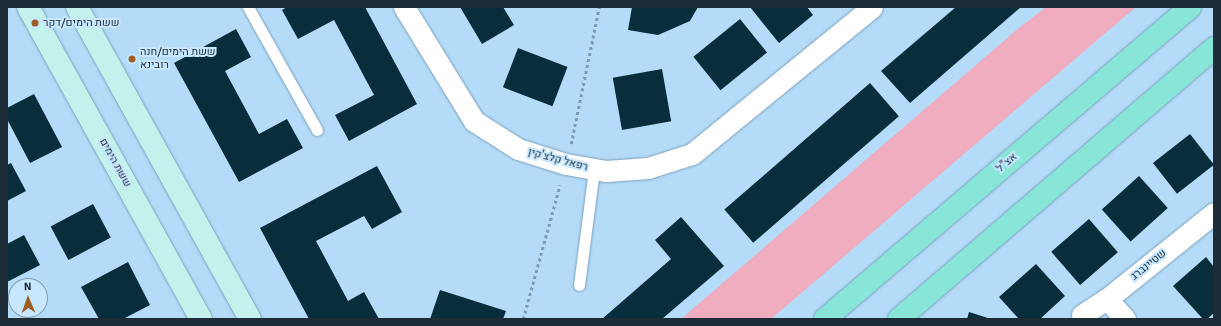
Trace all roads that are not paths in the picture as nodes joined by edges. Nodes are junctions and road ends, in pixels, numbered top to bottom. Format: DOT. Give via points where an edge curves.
graph roads {
  1 [pos="28,7"];
  2 [pos="77,7"];
  3 [pos="248,7"];
  4 [pos="404,7"];
  5 [pos="872,7"];
  6 [pos="1190,7"];
  7 [pos="1214,48"];
  8 [pos="317,130"];
  9 [pos="594,169"];
  10 [pos="1214,213"];
  11 [pos="579,286"];
  12 [pos="1107,299"];
  13 [pos="1082,315"];
  14 [pos="201,319"];
  15 [pos="250,319"];
  16 [pos="825,319"];
  17 [pos="899,319"];
  18 [pos="1125,319"];
  1 -- 14 [label="main road, ששת הימים"];
  2 -- 15 [label="main road"];
  3 -- 8 [label="lane"];
  4 -- 9 [label="street, רפאל קלצ'קין" via="474,121 518,149 566,164"];
  5 -- 9 [label="street, רפאל קלצ'קין" via="692,154 648,168 606,171"];
  6 -- 16 [label="main road, אצ\"ל"];
  7 -- 17 [label="main road"];
  9 -- 11 [label="lane"];
  10 -- 12 [label="street, שטיינברג"];
  12 -- 13 [label="street, שטיינברג"];
  12 -- 18 [label="street"];
}
